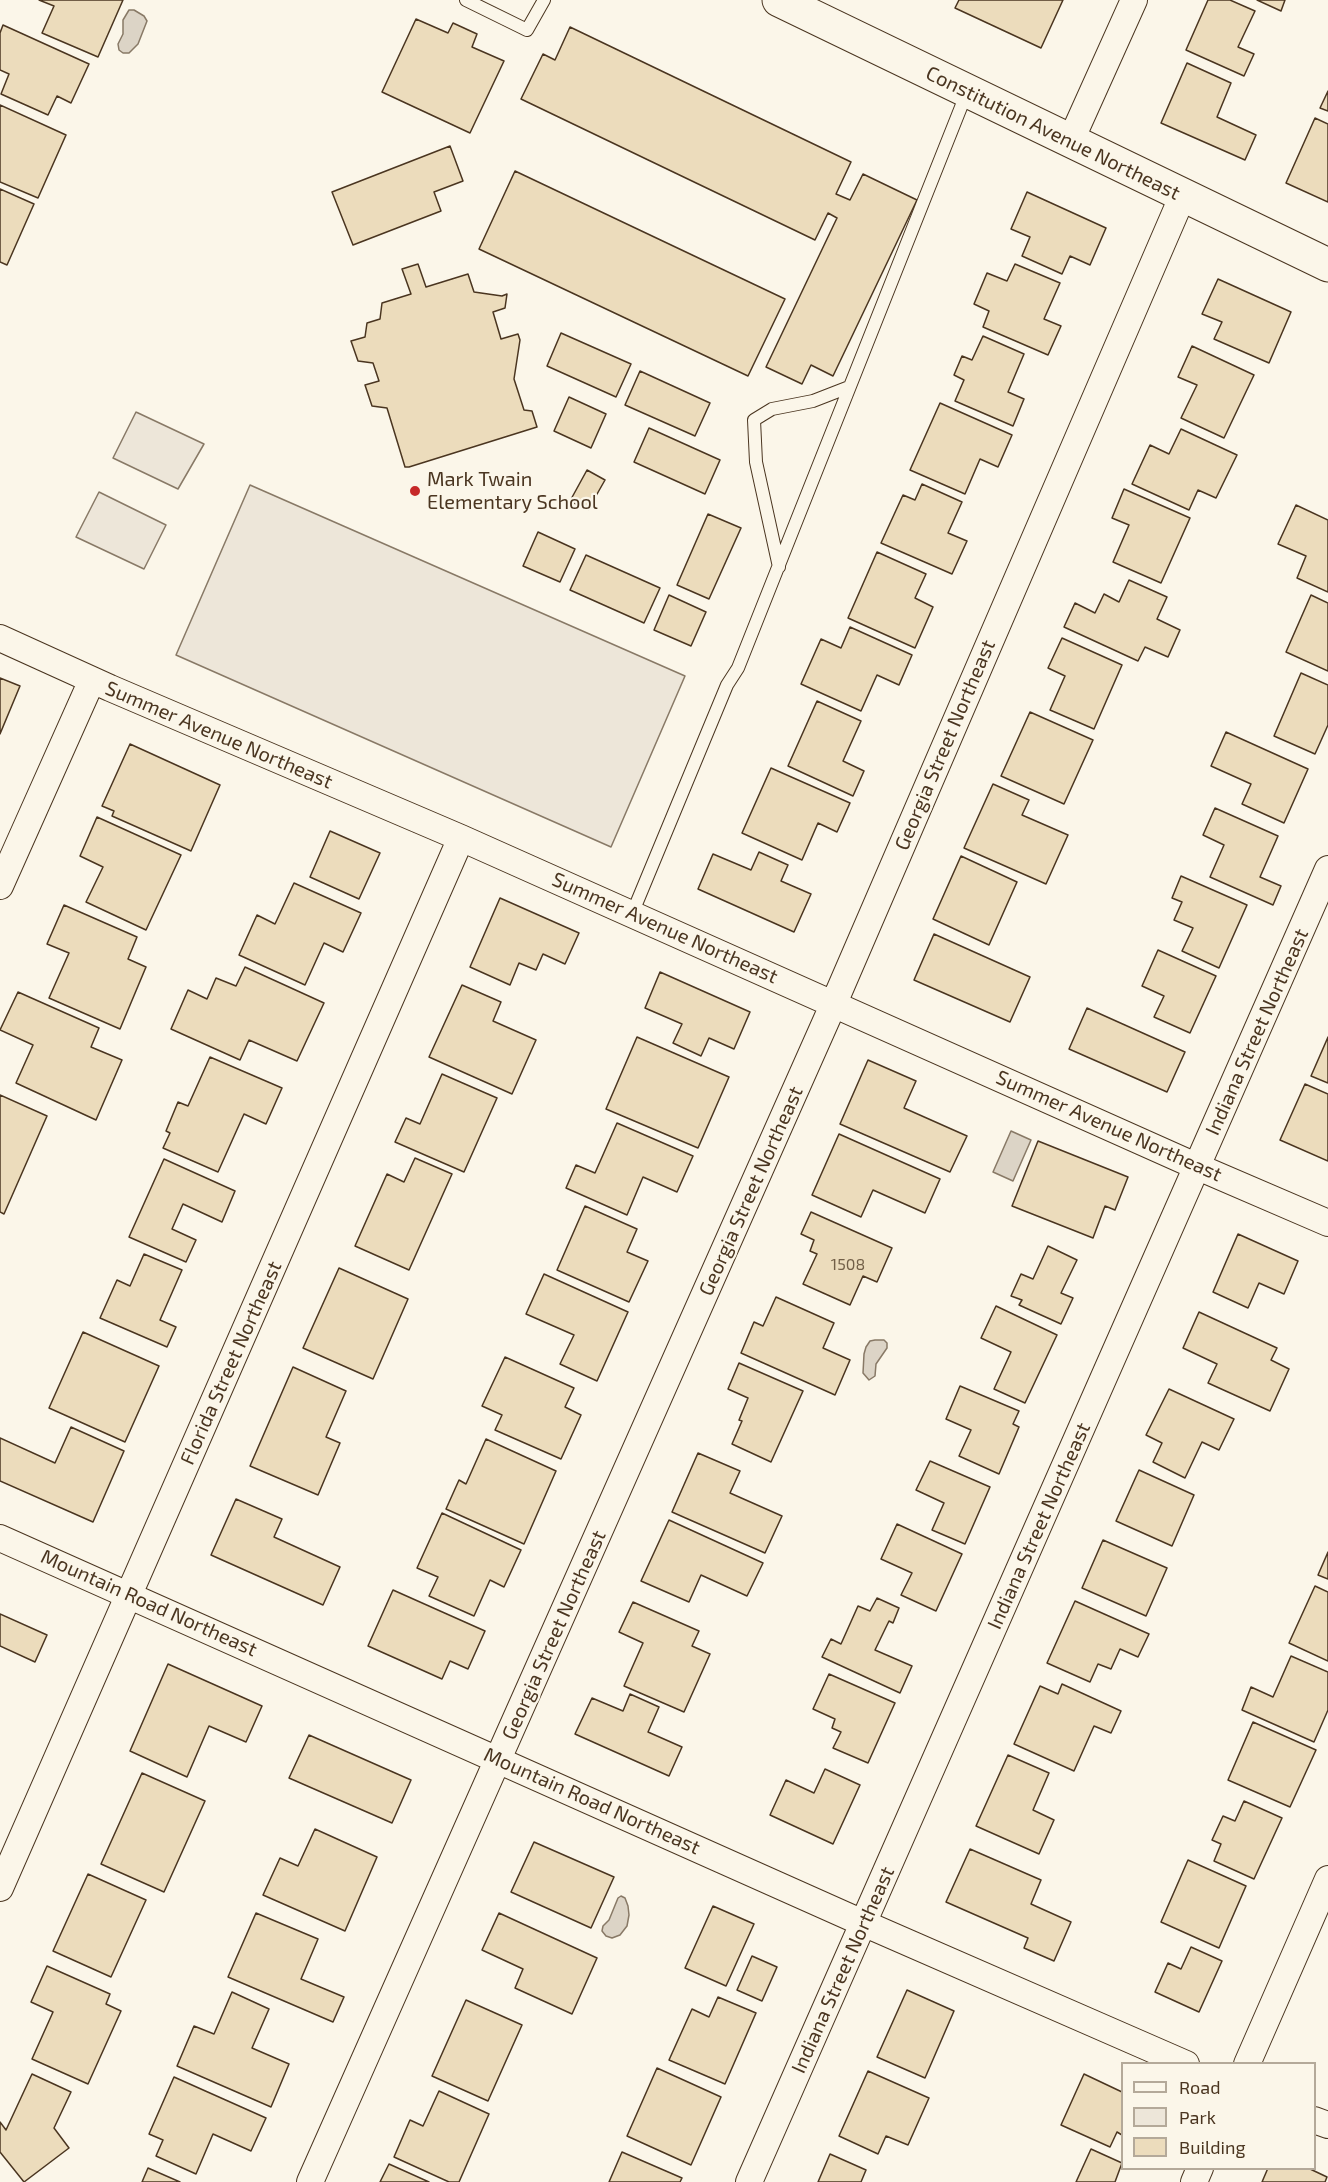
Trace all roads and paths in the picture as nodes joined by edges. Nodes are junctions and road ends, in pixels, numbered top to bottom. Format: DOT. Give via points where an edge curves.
graph roads {
  1 [pos="466,0"];
  2 [pos="544,0"];
  3 [pos="779,0"];
  4 [pos="1134,0"];
  5 [pos="967,90"];
  6 [pos="1071,140"];
  7 [pos="1183,195"];
  8 [pos="1328,265"];
  9 [pos="849,387"];
  10 [pos="779,567"];
  11 [pos="0,638"];
  12 [pos="92,680"];
  13 [pos="461,838"];
  14 [pos="1328,869"];
  15 [pos="0,886"];
  16 [pos="632,914"];
  17 [pos="834,1003"];
  18 [pos="1198,1167"];
  19 [pos="1328,1222"];
  20 [pos="0,1538"];
  21 [pos="130,1595"];
  22 [pos="499,1759"];
  23 [pos="1328,1879"];
  24 [pos="0,1888"];
  25 [pos="863,1923"];
  26 [pos="1181,2062"];
  27 [pos="1248,2062"];
  28 [pos="310,2182"];
  29 [pos="749,2182"];
  1 -- 2 [label="lane" via="527,30"];
  3 -- 5 [label="street, Constitution Avenue Northeast"];
  4 -- 6 [label="street"];
  5 -- 6 [label="street, Constitution Avenue Northeast"];
  5 -- 9 [label="lane"];
  6 -- 7 [label="street, Constitution Avenue Northeast"];
  7 -- 8 [label="street, Constitution Avenue Northeast"];
  7 -- 17 [label="street, Georgia Street Northeast"];
  9 -- 10 [label="lane"];
  9 -- 10 [label="lane" via="813,401 772,409 754,420 756,462"];
  10 -- 16 [label="lane"];
  11 -- 12 [label="street, Summer Avenue Northeast"];
  12 -- 13 [label="street, Summer Avenue Northeast"];
  12 -- 15 [label="street"];
  13 -- 16 [label="street, Summer Avenue Northeast"];
  13 -- 21 [label="street, Florida Street Northeast"];
  14 -- 18 [label="street, Indiana Street Northeast"];
  16 -- 17 [label="street, Summer Avenue Northeast"];
  17 -- 18 [label="street, Summer Avenue Northeast"];
  17 -- 22 [label="street, Georgia Street Northeast"];
  18 -- 19 [label="street, Summer Avenue Northeast"];
  18 -- 25 [label="street, Indiana Street Northeast"];
  20 -- 21 [label="street, Mountain Road Northeast"];
  21 -- 22 [label="street, Mountain Road Northeast"];
  21 -- 24 [label="street, Florida Street Northeast"];
  22 -- 25 [label="street, Mountain Road Northeast"];
  22 -- 28 [label="street, Georgia Street Northeast"];
  23 -- 27 [label="street"];
  25 -- 26 [label="street, Mountain Road Northeast"];
  25 -- 29 [label="street, Indiana Street Northeast"];
}
